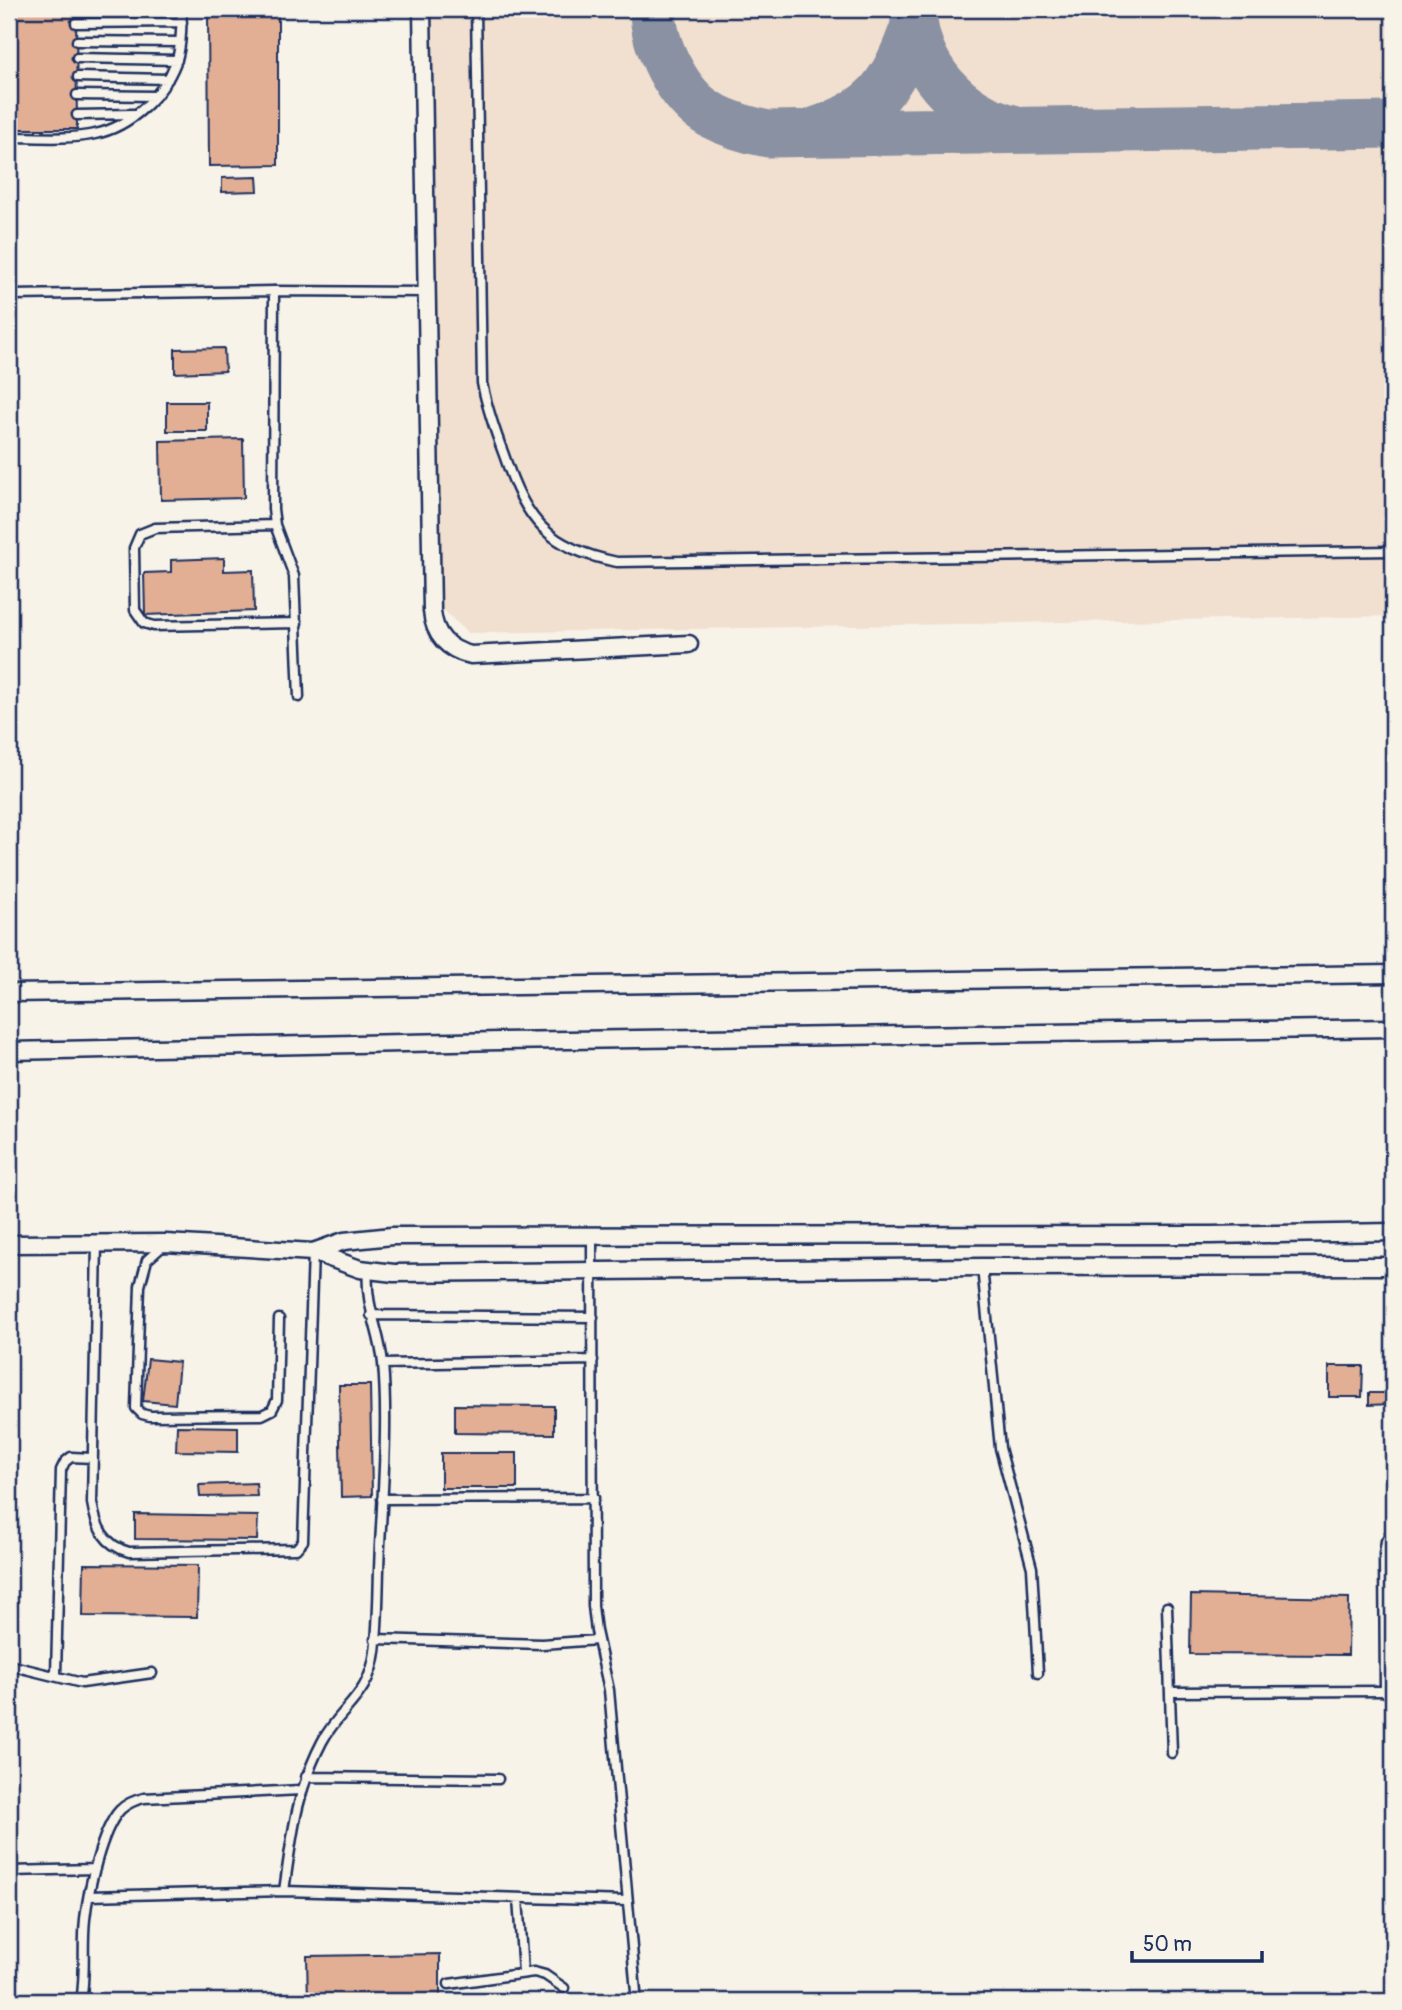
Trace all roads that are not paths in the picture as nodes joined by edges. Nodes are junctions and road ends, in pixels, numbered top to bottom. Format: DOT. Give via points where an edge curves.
graph roads {
  1 [pos="182,9"];
  2 [pos="422,9"];
  3 [pos="476,9"];
  4 [pos="182,22"];
  5 [pos="76,23"];
  6 [pos="77,41"];
  7 [pos="180,42"];
  8 [pos="77,58"];
  9 [pos="177,60"];
  10 [pos="78,77"];
  11 [pos="168,79"];
  12 [pos="77,95"];
  13 [pos="155,96"];
  14 [pos="136,114"];
  15 [pos="77,115"];
  16 [pos="9,136"];
  17 [pos="274,291"];
  18 [pos="427,292"];
  19 [pos="12,295"];
  20 [pos="275,525"];
  21 [pos="1393,551"];
  22 [pos="297,623"];
  23 [pos="689,644"];
  24 [pos="299,697"];
  25 [pos="1393,974"];
  26 [pos="9,993"];
  27 [pos="1393,1028"];
  28 [pos="9,1051"];
  29 [pos="1393,1232"];
  30 [pos="592,1236"];
  31 [pos="97,1243"];
  32 [pos="166,1243"];
  33 [pos="9,1244"];
  34 [pos="313,1252"];
  35 [pos="1393,1266"];
  36 [pos="982,1267"];
  37 [pos="368,1271"];
  38 [pos="593,1272"];
  39 [pos="371,1315"];
  40 [pos="593,1317"];
  41 [pos="279,1319"];
  42 [pos="593,1360"];
  43 [pos="383,1364"];
  44 [pos="92,1458"];
  45 [pos="594,1498"];
  46 [pos="382,1499"];
  47 [pos="1393,1528"];
  48 [pos="1167,1607"];
  49 [pos="375,1639"];
  50 [pos="598,1640"];
  51 [pos="9,1665"];
  52 [pos="152,1673"];
  53 [pos="1038,1673"];
  54 [pos="56,1675"];
  55 [pos="1170,1692"];
  56 [pos="1389,1692"];
  57 [pos="1172,1753"];
  58 [pos="306,1777"];
  59 [pos="498,1779"];
  60 [pos="301,1790"];
  61 [pos="95,1869"];
  62 [pos="9,1871"];
  63 [pos="284,1891"];
  64 [pos="89,1896"];
  65 [pos="518,1898"];
  66 [pos="627,1901"];
  67 [pos="523,1973"];
  68 [pos="449,1984"];
  69 [pos="564,1988"];
  70 [pos="636,1992"];
  71 [pos="80,2001"];
  1 -- 4 [label="lane"];
  2 -- 18 [label="street"];
  3 -- 21 [label="lane" via="482,383 515,489 529,513 565,546 617,562"];
  4 -- 5 [label="lane"];
  4 -- 7 [label="lane"];
  6 -- 7 [label="lane"];
  7 -- 9 [label="lane"];
  8 -- 9 [label="lane"];
  9 -- 11 [label="lane"];
  10 -- 11 [label="lane"];
  11 -- 13 [label="lane"];
  12 -- 13 [label="lane"];
  13 -- 14 [label="lane"];
  14 -- 15 [label="lane"];
  14 -- 16 [label="lane" via="92,135"];
  17 -- 18 [label="lane"];
  17 -- 19 [label="lane"];
  17 -- 20 [label="lane"];
  18 -- 23 [label="street" via="432,611 441,638 454,650 471,655"];
  20 -- 22 [label="lane" via="293,576"];
  20 -- 22 [label="lane" via="144,531 134,548 135,610 144,623 154,626"];
  22 -- 24 [label="lane"];
  25 -- 26 [label="street"];
  27 -- 28 [label="street"];
  29 -- 30 [label="street"];
  30 -- 34 [label="street" via="376,1236"];
  30 -- 38 [label="lane"];
  31 -- 32 [label="street"];
  31 -- 33 [label="street"];
  31 -- 44 [label="lane"];
  32 -- 34 [label="street"];
  32 -- 41 [label="lane" via="147,1260 140,1286 136,1408 142,1414 262,1415 272,1410 277,1400"];
  34 -- 37 [label="street"];
  34 -- 44 [label="lane" via="300,1546 120,1550 109,1543 94,1519"];
  35 -- 36 [label="street"];
  36 -- 38 [label="street"];
  36 -- 53 [label="lane" via="1000,1448 1032,1568"];
  37 -- 38 [label="street"];
  37 -- 39 [label="lane"];
  38 -- 40 [label="lane"];
  39 -- 40 [label="lane"];
  39 -- 43 [label="lane"];
  40 -- 42 [label="lane"];
  42 -- 43 [label="lane"];
  42 -- 45 [label="lane"];
  43 -- 46 [label="lane"];
  44 -- 54 [label="lane" via="71,1457 61,1470"];
  45 -- 46 [label="lane"];
  45 -- 50 [label="lane" via="593,1606"];
  46 -- 49 [label="lane"];
  47 -- 56 [label="lane" via="1384,1554"];
  48 -- 55 [label="lane"];
  49 -- 50 [label="lane" via="542,1644"];
  49 -- 58 [label="lane" via="363,1688 329,1731"];
  50 -- 66 [label="lane" via="608,1690"];
  51 -- 54 [label="lane"];
  52 -- 54 [label="lane" via="92,1683"];
  55 -- 56 [label="lane"];
  55 -- 57 [label="lane"];
  58 -- 59 [label="lane"];
  58 -- 60 [label="lane"];
  60 -- 61 [label="lane" via="135,1800 115,1816"];
  60 -- 63 [label="lane"];
  61 -- 62 [label="lane"];
  61 -- 64 [label="lane"];
  63 -- 64 [label="lane"];
  63 -- 65 [label="lane"];
  64 -- 71 [label="lane"];
  65 -- 66 [label="lane"];
  65 -- 67 [label="lane"];
  66 -- 70 [label="lane"];
  67 -- 68 [label="lane"];
  67 -- 69 [label="lane" via="545,1975"];
}
